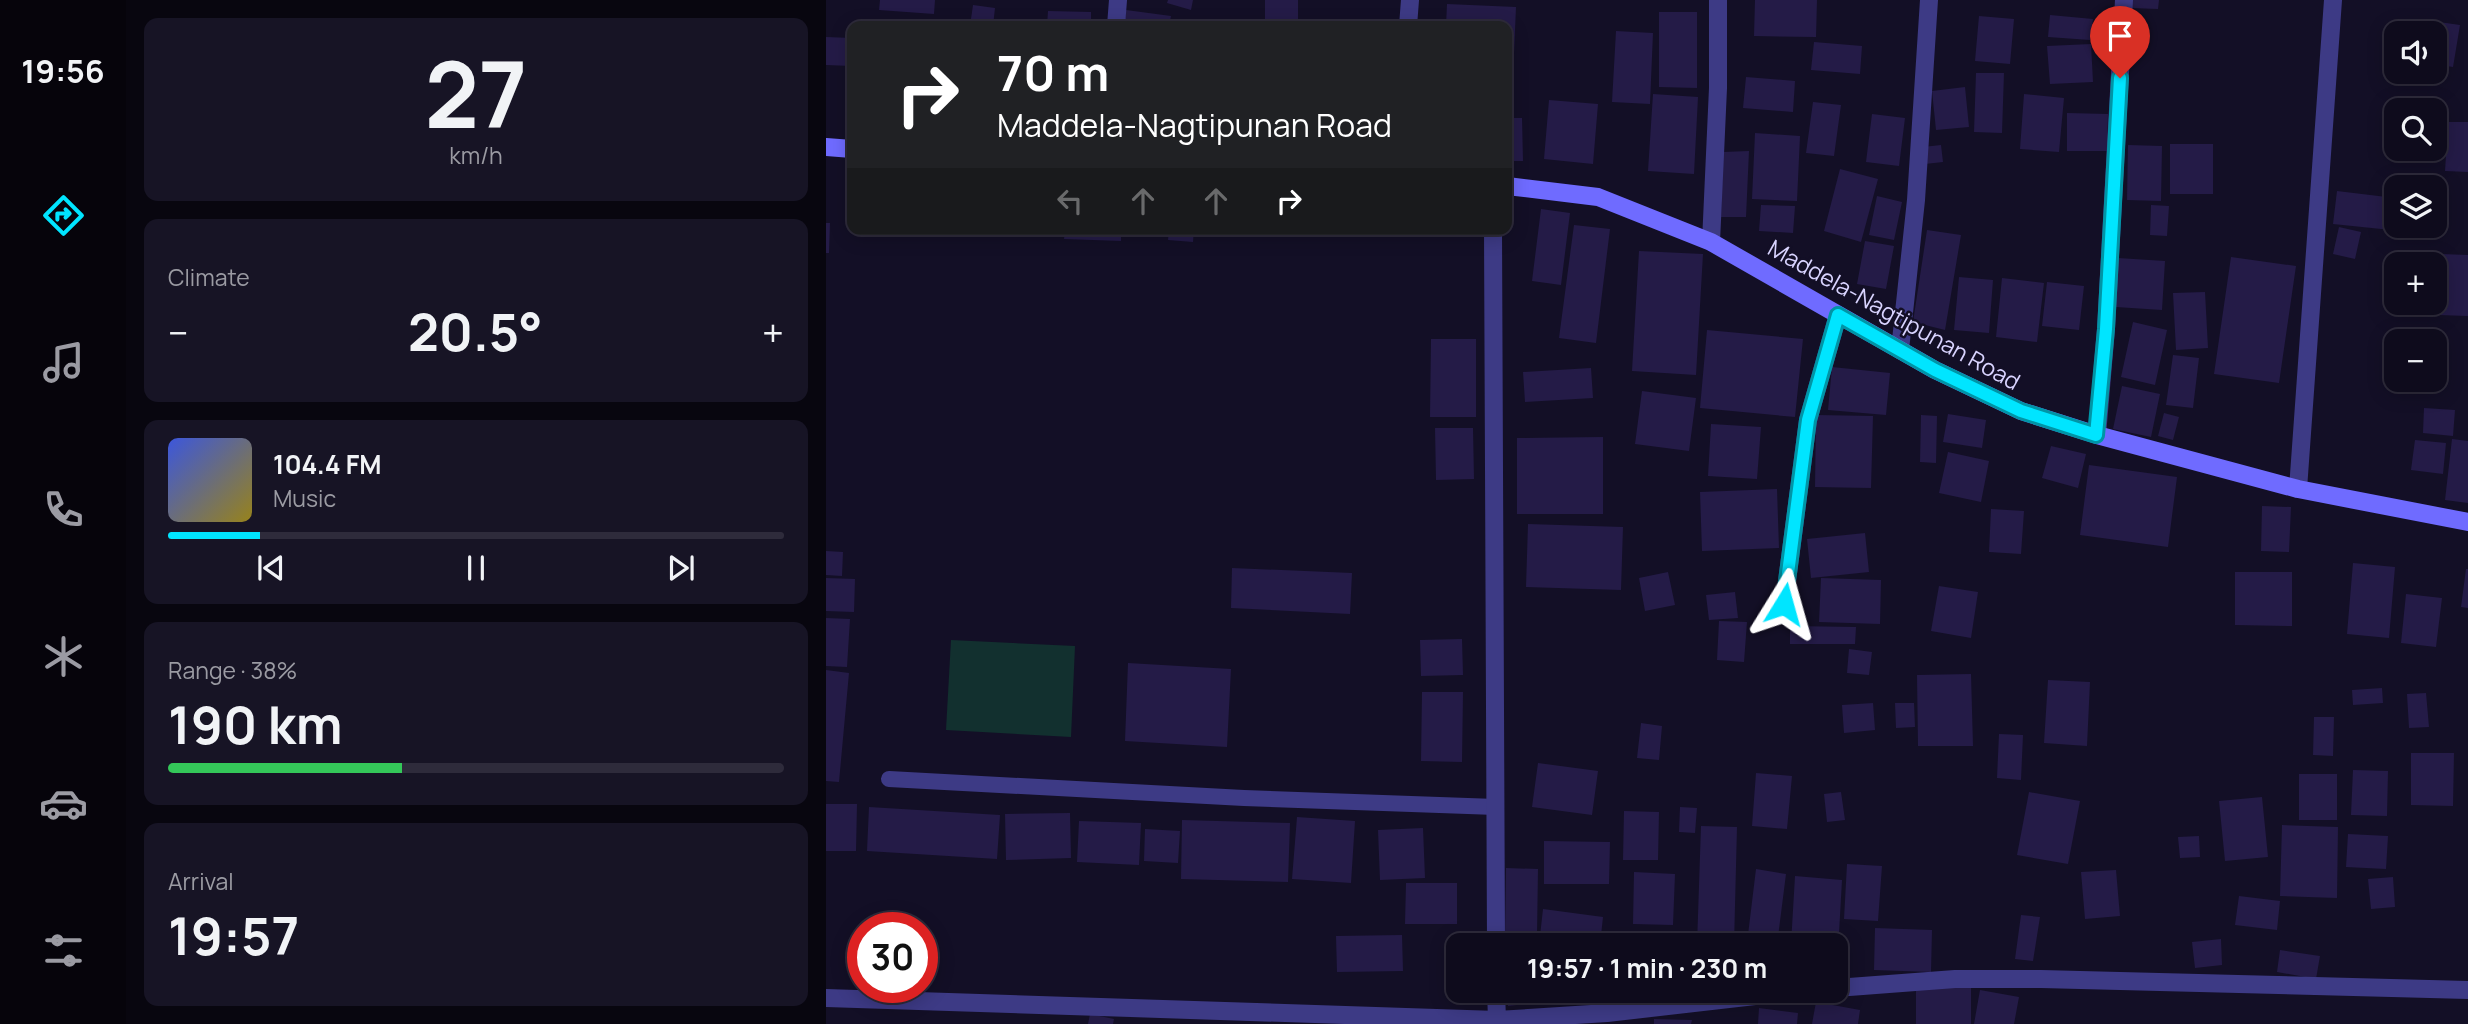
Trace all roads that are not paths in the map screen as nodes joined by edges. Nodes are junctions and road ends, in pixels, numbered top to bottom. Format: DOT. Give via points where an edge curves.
graph roads {
  1 [pos="1118,0"];
  2 [pos="1410,0"];
  3 [pos="1718,0"];
  4 [pos="1929,0"];
  5 [pos="2124,0"];
  6 [pos="2333,0"];
  7 [pos="1116,21"];
  8 [pos="1408,21"];
  9 [pos="826,147"];
  10 [pos="847,149"];
  11 [pos="1512,187"];
  12 [pos="1493,235"];
  13 [pos="1710,242"];
  14 [pos="1838,315"];
  15 [pos="1900,350"];
  16 [pos="2096,435"];
  17 [pos="2298,489"];
  18 [pos="2468,522"];
  19 [pos="1784,604"];
  20 [pos="889,779"];
  21 [pos="1496,807"];
  22 [pos="1496,933"];
  23 [pos="1848,987"];
  24 [pos="2468,990"];
  25 [pos="826,998"];
  26 [pos="1496,1003"];
  27 [pos="1695,1003"];
  28 [pos="1497,1020"];
  1 -- 7 [label="street"];
  2 -- 8 [label="street"];
  3 -- 13 [label="street"];
  4 -- 15 [label="street" via="1916,200"];
  5 -- 16 [label="street"];
  6 -- 17 [label="street"];
  9 -- 10 [label="main road"];
  11 -- 13 [label="main road, Maddela-Nagtipunan Road" via="1598,197"];
  12 -- 21 [label="street"];
  13 -- 14 [label="main road, Maddela-Nagtipunan Road"];
  14 -- 15 [label="main road, Maddela-Nagtipunan Road"];
  14 -- 19 [label="street" via="1808,420"];
  15 -- 16 [label="main road, Maddela-Nagtipunan Road" via="2021,411"];
  16 -- 17 [label="main road, Maddela-Nagtipunan Road"];
  17 -- 18 [label="main road, Maddela-Nagtipunan Road"];
  20 -- 21 [label="lane"];
  21 -- 22 [label="street"];
  23 -- 24 [label="street" via="1955,979 2041,979"];
  25 -- 28 [label="street"];
  26 -- 28 [label="street"];
  27 -- 28 [label="street"];
}
